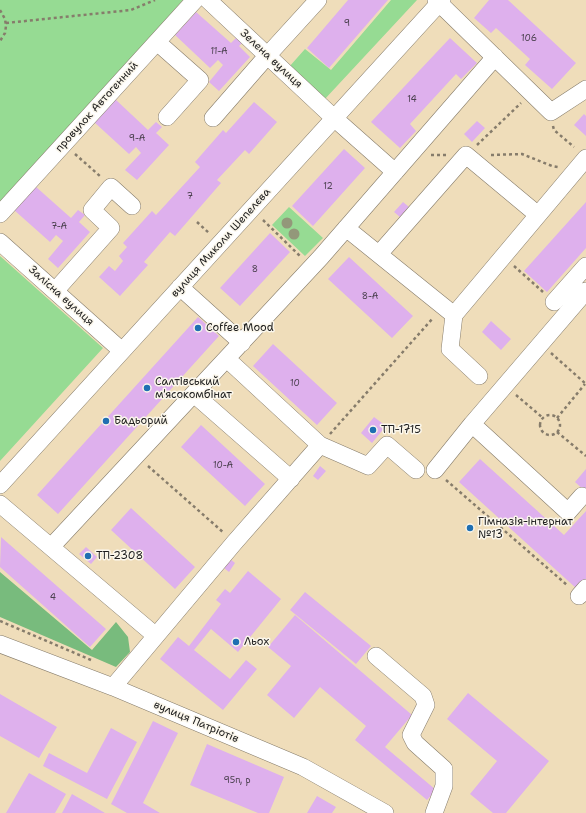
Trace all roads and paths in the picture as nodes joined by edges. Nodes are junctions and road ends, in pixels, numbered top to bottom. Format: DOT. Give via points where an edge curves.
graph roads {
  1 [pos="155,0"];
  2 [pos="195,0"];
  3 [pos="208,0"];
  4 [pos="318,0"];
  5 [pos="439,1"];
  6 [pos="0,10"];
  7 [pos="6,23"];
  8 [pos="0,41"];
  9 [pos="157,42"];
  10 [pos="267,56"];
  11 [pos="495,57"];
  12 [pos="586,89"];
  13 [pos="532,93"];
  14 [pos="551,112"];
  15 [pos="166,117"];
  16 [pos="213,118"];
  17 [pos="334,118"];
  18 [pos="64,144"];
  19 [pos="410,154"];
  20 [pos="466,155"];
  21 [pos="580,158"];
  22 [pos="394,172"];
  23 [pos="111,187"];
  24 [pos="132,206"];
  25 [pos="0,214"];
  26 [pos="538,215"];
  27 [pos="262,220"];
  28 [pos="197,222"];
  29 [pos="346,228"];
  30 [pos="211,234"];
  31 [pos="0,242"];
  32 [pos="379,254"];
  33 [pos="503,256"];
  34 [pos="586,266"];
  35 [pos="312,267"];
  36 [pos="180,287"];
  37 [pos="55,290"];
  38 [pos="586,291"];
  39 [pos="554,302"];
  40 [pos="448,311"];
  41 [pos="242,343"];
  42 [pos="541,344"];
  43 [pos="122,351"];
  44 [pos="227,359"];
  45 [pos="479,376"];
  46 [pos="586,384"];
  47 [pos="504,386"];
  48 [pos="194,394"];
  49 [pos="543,418"];
  50 [pos="557,418"];
  51 [pos="472,424"];
  52 [pos="558,432"];
  53 [pos="320,445"];
  54 [pos="136,456"];
  55 [pos="586,456"];
  56 [pos="416,470"];
  57 [pos="435,470"];
  58 [pos="290,479"];
  59 [pos="0,485"];
  60 [pos="582,496"];
  61 [pos="0,504"];
  62 [pos="234,543"];
  63 [pos="51,547"];
  64 [pos="583,592"];
  65 [pos="0,621"];
  66 [pos="156,636"];
  67 [pos="0,644"];
  68 [pos="376,656"];
  69 [pos="95,662"];
  70 [pos="113,687"];
  71 [pos="384,813"];
  72 [pos="434,813"];
  1 -- 7 [label="path" via="131,10"];
  2 -- 9 [label="street, провулок Автогенний"];
  3 -- 10 [label="street, Зелена вулиця"];
  4 -- 10 [label="street"];
  5 -- 11 [label="street"];
  5 -- 17 [label="street, вулиця Миколи Шепелєва"];
  6 -- 7 [label="path"];
  7 -- 8 [label="path" via="5,33"];
  9 -- 15 [label="street" via="200,80"];
  9 -- 18 [label="street, провулок Автогенний"];
  10 -- 16 [label="street"];
  10 -- 17 [label="street, Зелена вулиця"];
  11 -- 13 [label="street"];
  11 -- 19 [label="street"];
  12 -- 14 [label="street"];
  13 -- 14 [label="street"];
  13 -- 20 [label="path"];
  14 -- 21 [label="path" via="554,130"];
  17 -- 22 [label="street, Зелена вулиця"];
  17 -- 36 [label="street, вулиця Миколи Шепелєва"];
  18 -- 23 [label="path"];
  18 -- 25 [label="street, провулок Автогенний"];
  19 -- 20 [label="path"];
  19 -- 22 [label="street"];
  20 -- 21 [label="path" via="522,154 552,166"];
  20 -- 26 [label="street"];
  20 -- 32 [label="street"];
  21 -- 26 [label="street"];
  22 -- 29 [label="street"];
  23 -- 24 [label="street"];
  23 -- 37 [label="street" via="92,210 111,228"];
  26 -- 33 [label="street"];
  27 -- 35 [label="path"];
  28 -- 30 [label="path"];
  29 -- 32 [label="street"];
  29 -- 35 [label="street"];
  31 -- 37 [label="street, Залісна вулиця"];
  32 -- 40 [label="street"];
  33 -- 39 [label="path"];
  33 -- 40 [label="street"];
  34 -- 39 [label="street"];
  35 -- 41 [label="street"];
  36 -- 41 [label="street"];
  36 -- 43 [label="street, вулиця Миколи Шепелєва"];
  37 -- 43 [label="street, Залісна вулиця"];
  38 -- 42 [label="street"];
  40 -- 45 [label="street" via="450,349"];
  40 -- 53 [label="path"];
  41 -- 44 [label="street"];
  42 -- 46 [label="path"];
  42 -- 47 [label="street"];
  43 -- 59 [label="street, вулиця Миколи Шепелєва"];
  44 -- 48 [label="street"];
  44 -- 53 [label="street"];
  46 -- 50 [label="path"];
  47 -- 49 [label="path"];
  47 -- 51 [label="street"];
  48 -- 54 [label="street"];
  48 -- 58 [label="street"];
  49 -- 50 [label="path" via="550,415"];
  49 -- 52 [label="path" via="540,426 544,433 551,435"];
  50 -- 52 [label="path" via="560,425"];
  51 -- 57 [label="street"];
  51 -- 60 [label="street" via="568,512"];
  52 -- 55 [label="path"];
  53 -- 56 [label="street" via="368,466 387,445"];
  53 -- 58 [label="street"];
  54 -- 62 [label="path"];
  54 -- 63 [label="street"];
  57 -- 64 [label="path"];
  58 -- 62 [label="street"];
  61 -- 63 [label="street"];
  62 -- 66 [label="street"];
  63 -- 66 [label="street"];
  65 -- 69 [label="path"];
  66 -- 70 [label="street"];
  67 -- 70 [label="street, вулиця Патріотів"];
  68 -- 72 [label="street" via="423,696 426,705 411,735 415,743 444,769 444,786"];
  70 -- 71 [label="street, вулиця Патріотів" via="303,767"];
}
